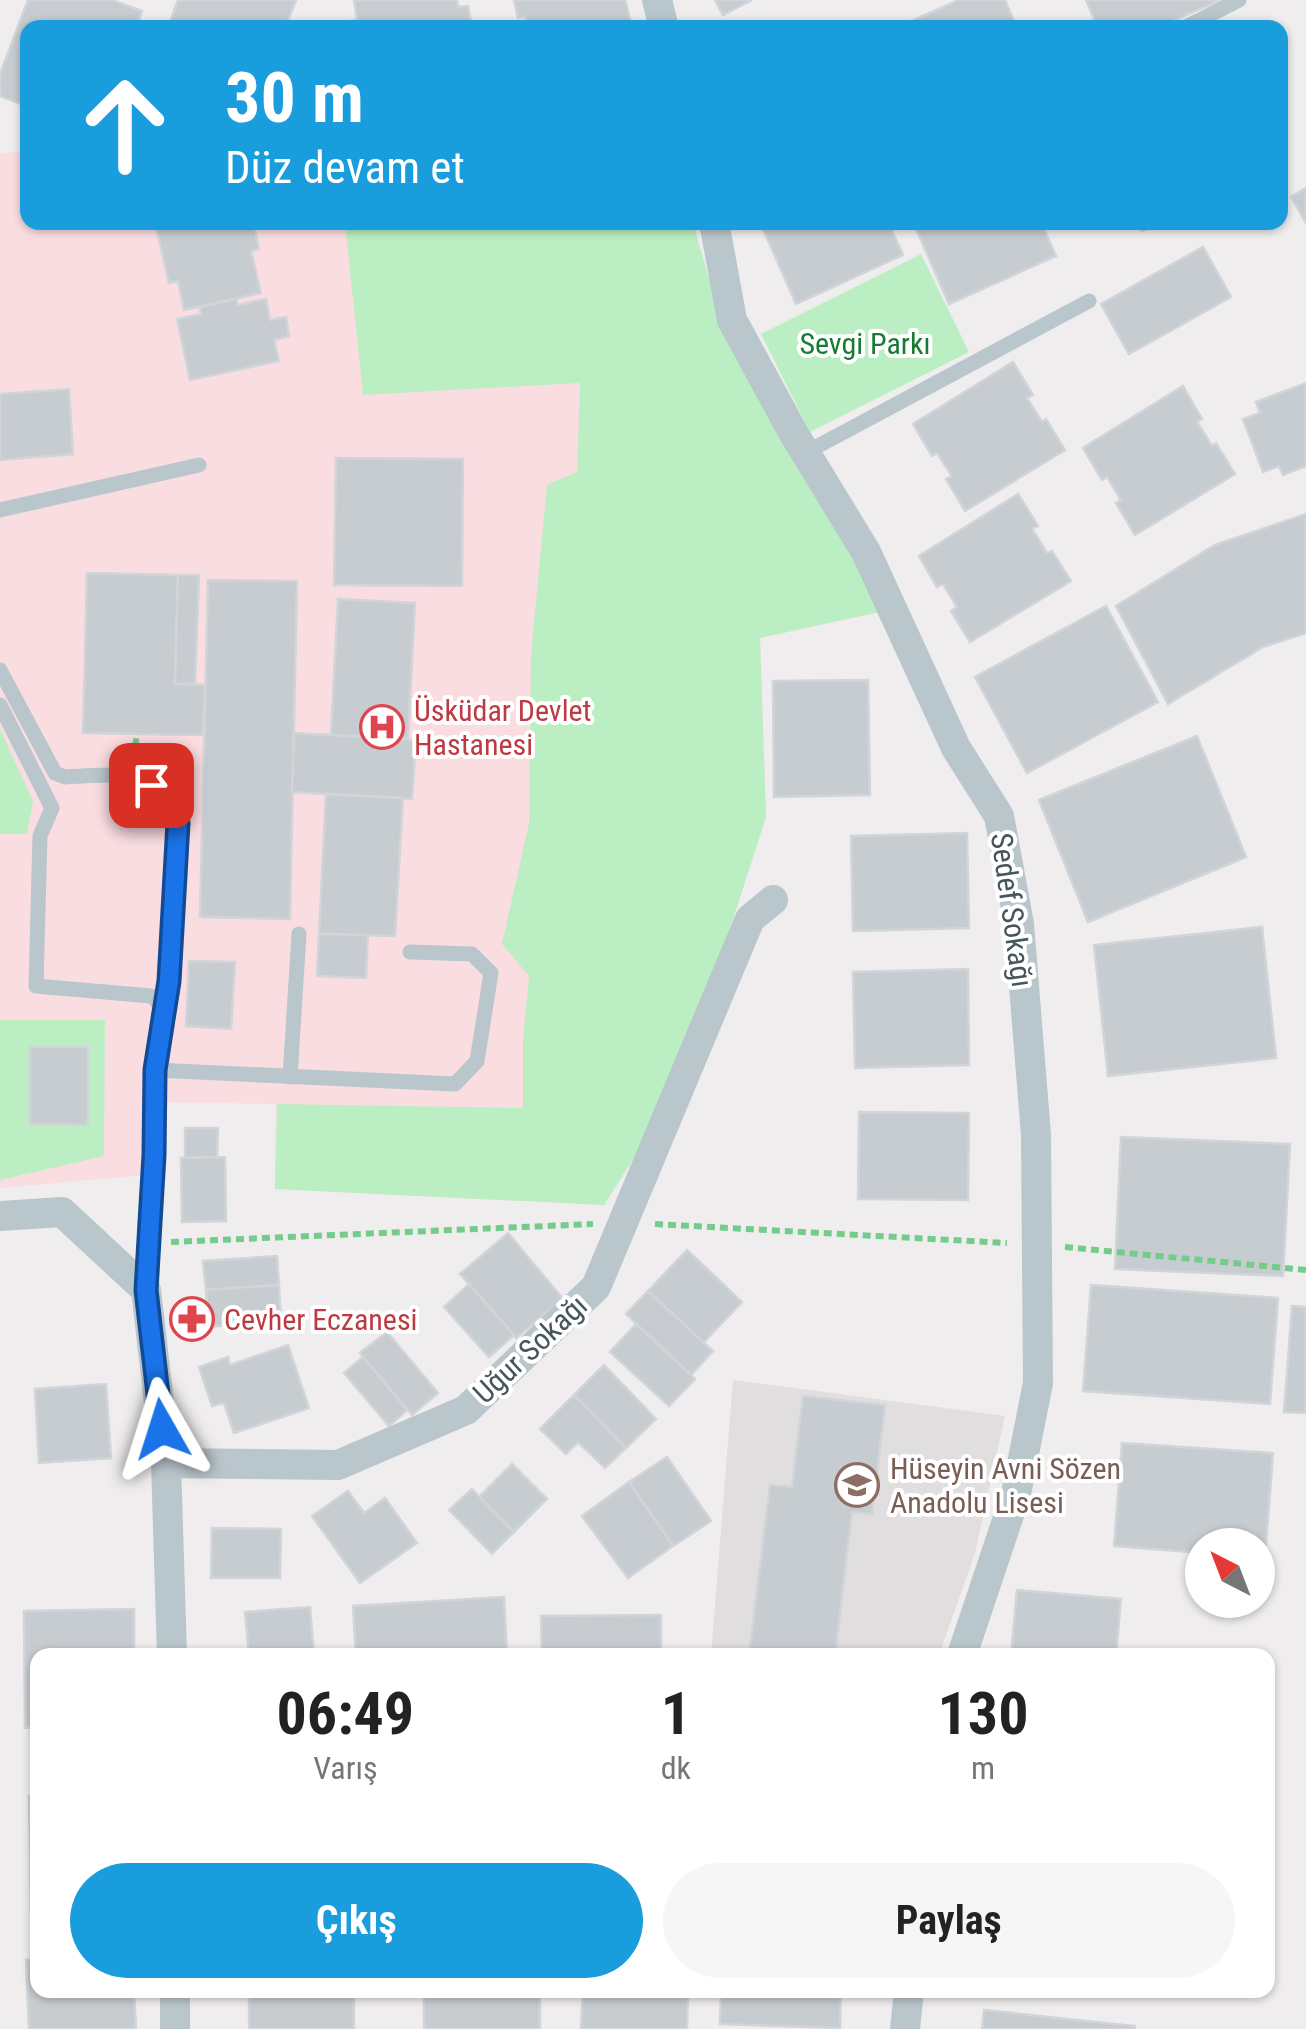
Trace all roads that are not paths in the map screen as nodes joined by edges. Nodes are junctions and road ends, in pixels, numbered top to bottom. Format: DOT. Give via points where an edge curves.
graph roads {
  1 [pos="1239,0"];
  2 [pos="1200,20"];
  3 [pos="715,230"];
  4 [pos="1089,301"];
  5 [pos="805,453"];
  6 [pos="199,465"];
  7 [pos="0,510"];
  8 [pos="0,670"];
  9 [pos="0,705"];
  10 [pos="773,900"];
  11 [pos="298,934"];
  12 [pos="410,952"];
  13 [pos="163,1023"];
  14 [pos="155,1070"];
  15 [pos="290,1077"];
  16 [pos="0,1216"];
  17 [pos="146,1290"];
  18 [pos="166,1463"];
  19 [pos="172,1648"];
  20 [pos="964,1648"];
  21 [pos="175,1998"];
  22 [pos="909,1998"];
  23 [pos="175,2029"];
  24 [pos="905,2029"];
  1 -- 2 [label="lane"];
  3 -- 5 [label="street, Sedef Sokağı" via="732,320"];
  4 -- 5 [label="lane"];
  5 -- 20 [label="street, Sedef Sokağı" via="866,552 949,732 999,816 1020,924 1036,1136 1038,1383 1016,1494"];
  6 -- 7 [label="lane"];
  8 -- 13 [label="lane" via="55,773 151,785 178,823"];
  9 -- 13 [label="lane" via="52,808 40,836 36,986 152,996"];
  10 -- 18 [label="street, Uğur Sokağı" via="750,919 596,1287 466,1410 338,1464"];
  11 -- 15 [label="lane"];
  12 -- 15 [label="lane" via="472,954 491,973 477,1061 455,1084"];
  13 -- 14 [label="lane"];
  14 -- 15 [label="lane"];
  14 -- 17 [label="lane"];
  16 -- 17 [label="street" via="62,1212"];
  17 -- 18 [label="street"];
  18 -- 19 [label="street"];
  21 -- 23 [label="street"];
  22 -- 24 [label="street"];
}
